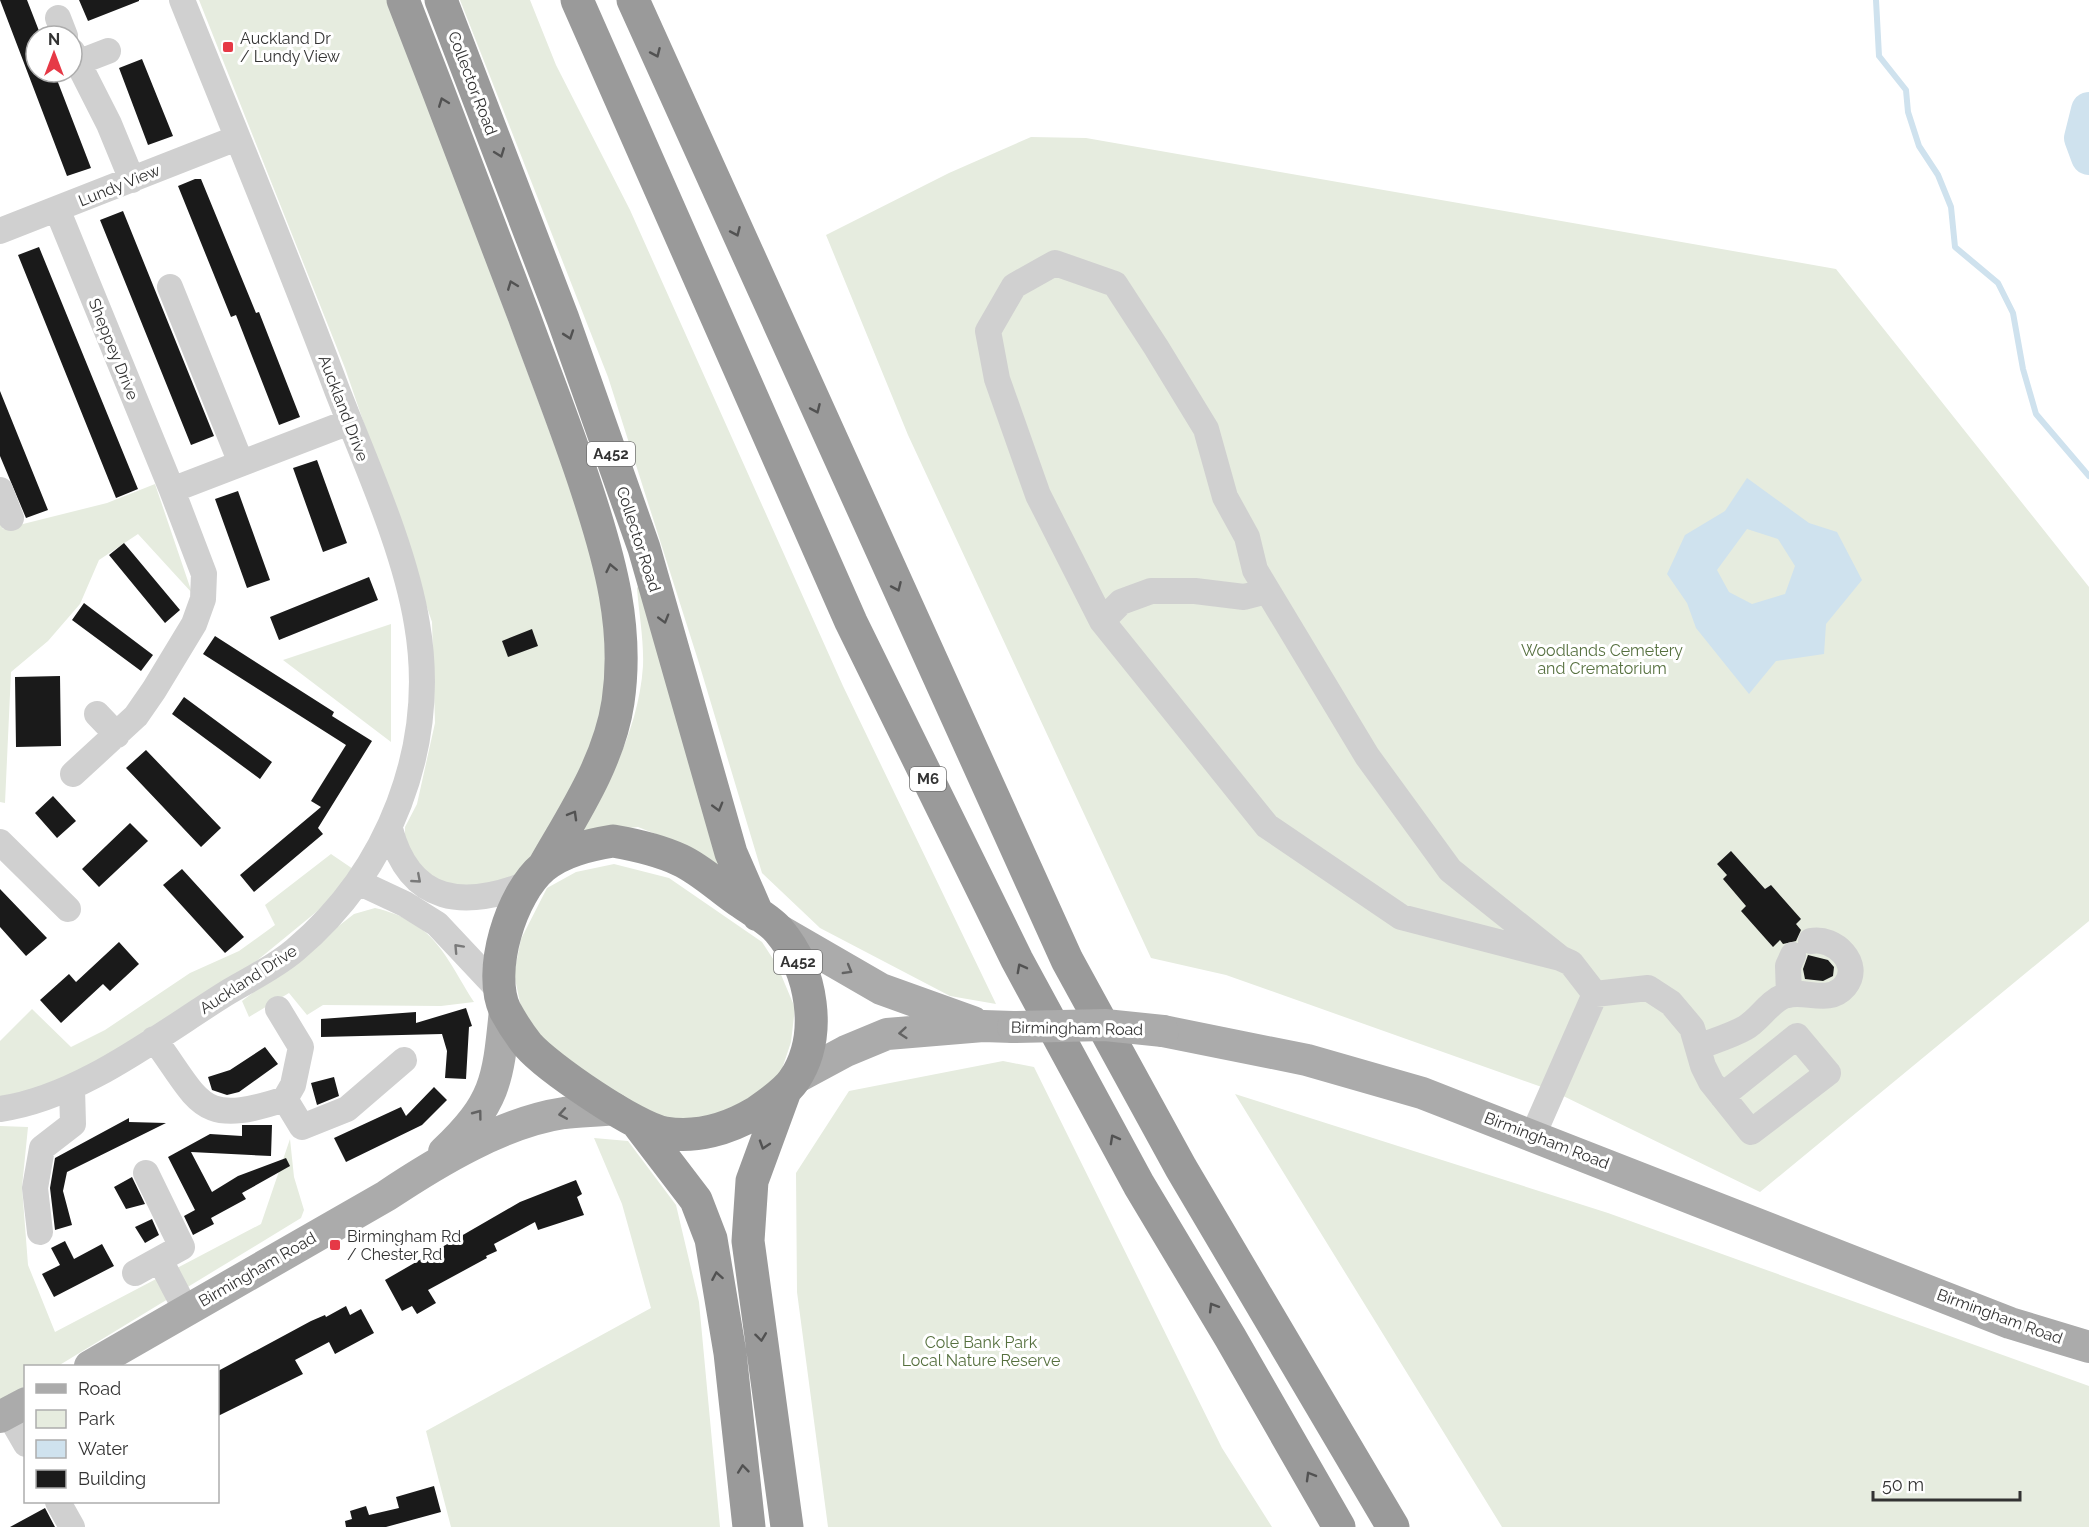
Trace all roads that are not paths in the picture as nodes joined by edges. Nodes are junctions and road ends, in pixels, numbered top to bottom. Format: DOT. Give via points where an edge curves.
graph roads {
  1 [pos="182,0"];
  2 [pos="403,0"];
  3 [pos="441,0"];
  4 [pos="577,0"];
  5 [pos="633,0"];
  6 [pos="108,51"];
  7 [pos="84,55"];
  8 [pos="84,76"];
  9 [pos="237,138"];
  10 [pos="132,180"];
  11 [pos="57,209"];
  12 [pos="0,231"];
  13 [pos="170,287"];
  14 [pos="350,422"];
  15 [pos="241,463"];
  16 [pos="0,490"];
  17 [pos="172,490"];
  18 [pos="11,518"];
  19 [pos="1266,591"];
  20 [pos="1102,621"];
  21 [pos="97,714"];
  22 [pos="117,735"];
  23 [pos="73,774"];
  24 [pos="390,829"];
  25 [pos="0,842"];
  26 [pos="537,874"];
  27 [pos="358,882"];
  28 [pos="68,909"];
  29 [pos="769,922"];
  30 [pos="1560,958"];
  31 [pos="1595,994"];
  32 [pos="1789,995"];
  33 [pos="502,1000"];
  34 [pos="278,1009"];
  35 [pos="998,1026"];
  36 [pos="154,1039"];
  37 [pos="1698,1047"];
  38 [pos="404,1060"];
  39 [pos="790,1085"];
  40 [pos="72,1088"];
  41 [pos="1722,1096"];
  42 [pos="285,1099"];
  43 [pos="0,1109"];
  44 [pos="626,1117"];
  45 [pos="1533,1135"];
  46 [pos="424,1171"];
  47 [pos="146,1173"];
  48 [pos="40,1232"];
  49 [pos="160,1260"];
  50 [pos="135,1273"];
  51 [pos="186,1310"];
  52 [pos="2089,1347"];
  53 [pos="92,1365"];
  54 [pos="11,1411"];
  55 [pos="24,1440"];
  56 [pos="59,1503"];
  57 [pos="72,1527"];
  58 [pos="749,1527"];
  59 [pos="786,1527"];
  60 [pos="1339,1527"];
  61 [pos="1393,1527"];
  1 -- 9 [label="street, Auckland Drive"];
  26 -- 2 [label="highway, A452, one-way" via="581,802 606,747 618,703 622,645 619,604 609,559 572,446"];
  3 -- 29 [label="highway, Collector Road / A452, one-way" via="563,318 644,548 731,853"];
  60 -- 4 [label="highway, M6, one-way" via="1139,1185 1017,960 851,622"];
  5 -- 61 [label="highway, one-way" via="1067,960 1181,1168"];
  6 -- 7 [label="street"];
  8 -- 10 [label="street"];
  9 -- 10 [label="street, Lundy View"];
  9 -- 14 [label="street, Auckland Drive"];
  10 -- 11 [label="street, Lundy View"];
  11 -- 12 [label="street, Lundy View"];
  11 -- 17 [label="street, Sheppey Drive"];
  13 -- 15 [label="street"];
  14 -- 15 [label="street"];
  14 -- 24 [label="street, Auckland Drive" via="405,575 420,640 418,741"];
  15 -- 17 [label="street"];
  16 -- 18 [label="street"];
  17 -- 22 [label="street, Sheppey Drive" via="204,574 203,599 176,656 136,716"];
  19 -- 20 [label="street" via="1244,597 1151,591 1121,602"];
  19 -- 20 [label="street" via="1255,570 1247,537 1225,497 1206,429 1156,347 1115,284 1055,263 1014,286 988,331 997,379 1038,495"];
  19 -- 30 [label="street" via="1367,756 1450,870"];
  20 -- 30 [label="street" via="1267,826 1401,917"];
  21 -- 22 [label="street"];
  22 -- 23 [label="street, Sheppey Drive"];
  24 -- 26 [label="street, one-way" via="406,869 437,894 454,898 501,894"];
  24 -- 27 [label="street, Auckland Drive"];
  25 -- 28 [label="street"];
  26 -- 29 [label="highway, A452" via="582,846 613,841 646,847 682,860"];
  26 -- 33 [label="highway, A452" via="506,932"];
  33 -- 27 [label="street, one-way" via="436,924"];
  27 -- 36 [label="street, Auckland Drive" via="335,911 291,953"];
  29 -- 35 [label="main road, Birmingham Road, one-way" via="881,989"];
  29 -- 39 [label="highway, A452" via="805,972 810,1002 806,1053"];
  30 -- 31 [label="street" via="1571,963"];
  31 -- 37 [label="street" via="1648,988 1671,1003 1692,1028"];
  31 -- 45 [label="street"];
  32 -- 32 [label="street" via="1834,995 1846,985 1849,960 1835,945 1818,939 1802,948 1788,966"];
  32 -- 37 [label="street" via="1745,1028"];
  33 -- 44 [label="highway" via="529,1046"];
  46 -- 33 [label="main road, Birmingham Road, one-way" via="463,1134 489,1101 498,1072"];
  34 -- 42 [label="street" via="301,1047 293,1085"];
  35 -- 39 [label="main road, Birmingham Road, one-way" via="887,1034 846,1051"];
  35 -- 45 [label="main road, Birmingham Road, bridge" via="1105,1025 1163,1031 1307,1060 1422,1093"];
  36 -- 40 [label="street, Auckland Drive"];
  36 -- 42 [label="street" via="179,1077 208,1108 223,1112"];
  37 -- 41 [label="street" via="1702,1066"];
  38 -- 42 [label="street" via="347,1108 302,1128"];
  39 -- 44 [label="highway" via="754,1113 721,1130 685,1135 663,1133"];
  39 -- 59 [label="highway, A452, one-way" via="752,1181 748,1241"];
  40 -- 43 [label="street, Auckland Drive" via="27,1105"];
  40 -- 48 [label="street" via="73,1124 42,1148 35,1188"];
  44 -- 46 [label="main road, Birmingham Road, one-way" via="563,1113 512,1127"];
  58 -- 44 [label="highway, one-way" via="730,1353 711,1239 696,1200"];
  45 -- 52 [label="main road, Birmingham Road" via="2010,1323"];
  46 -- 51 [label="main road, Birmingham Road"];
  47 -- 49 [label="street" via="182,1247"];
  49 -- 50 [label="street"];
  49 -- 51 [label="street"];
  51 -- 53 [label="main road, Birmingham Road"];
  54 -- 55 [label="street"];
  56 -- 57 [label="street"];
}
